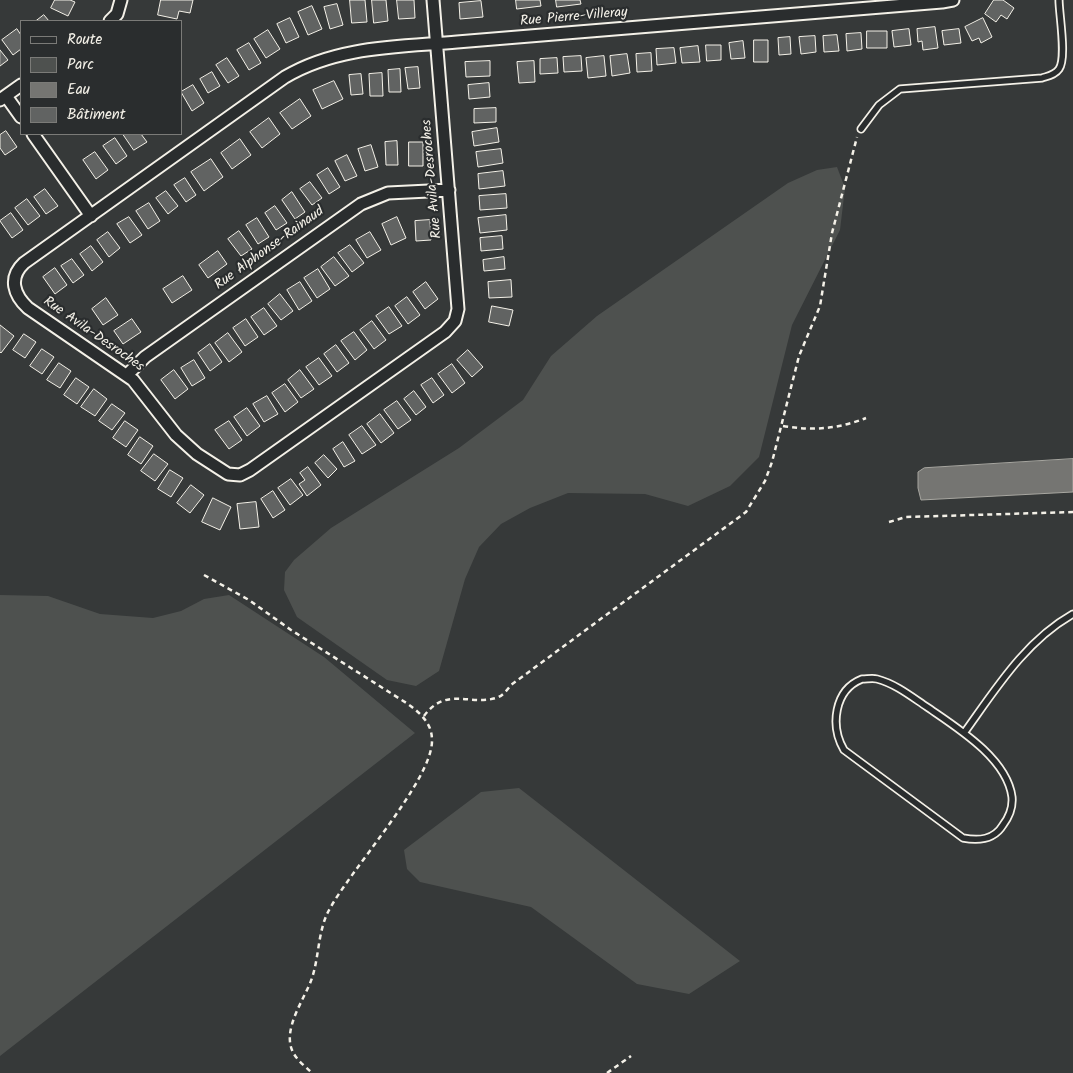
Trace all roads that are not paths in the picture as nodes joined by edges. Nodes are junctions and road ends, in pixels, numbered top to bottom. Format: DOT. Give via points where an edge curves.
graph roads {
  1 [pos="121,0"];
  2 [pos="434,0"];
  3 [pos="953,0"];
  4 [pos="1059,0"];
  5 [pos="111,20"];
  6 [pos="437,44"];
  7 [pos="20,86"];
  8 [pos="3,98"];
  9 [pos="20,116"];
  10 [pos="861,129"];
  11 [pos="34,135"];
  12 [pos="449,190"];
  13 [pos="91,216"];
  14 [pos="127,375"];
  15 [pos="1073,614"];
  16 [pos="964,733"];
  1 -- 5 [label="street" via="117,14"];
  2 -- 6 [label="street"];
  3 -- 6 [label="street, Rue Pierre-Villeray"];
  4 -- 10 [label="lane" via="1062,55 1060,69 1055,73 1042,78 900,89 879,105"];
  6 -- 12 [label="street, Rue Avila-Desroches"];
  6 -- 13 [label="street, Rue Avila-Desroches" via="349,52 304,66"];
  7 -- 8 [label="street"];
  8 -- 9 [label="street"];
  11 -- 13 [label="street"];
  12 -- 14 [label="street, Rue Alphonse-Rainaud" via="388,193 361,204 145,357"];
  12 -- 14 [label="street, Rue Avila-Desroches" via="458,309 452,325 247,472 228,474 197,454 176,435"];
  13 -- 14 [label="street, Rue Avila-Desroches" via="21,266 15,277 15,290 28,308"];
  15 -- 16 [label="lane" via="1051,628 1019,660"];
  16 -- 16 [label="lane" via="998,767 1012,796 1008,819 993,836 983,840 963,838 844,750 836,730 836,715 843,692 851,683 876,679 902,690"];
}
